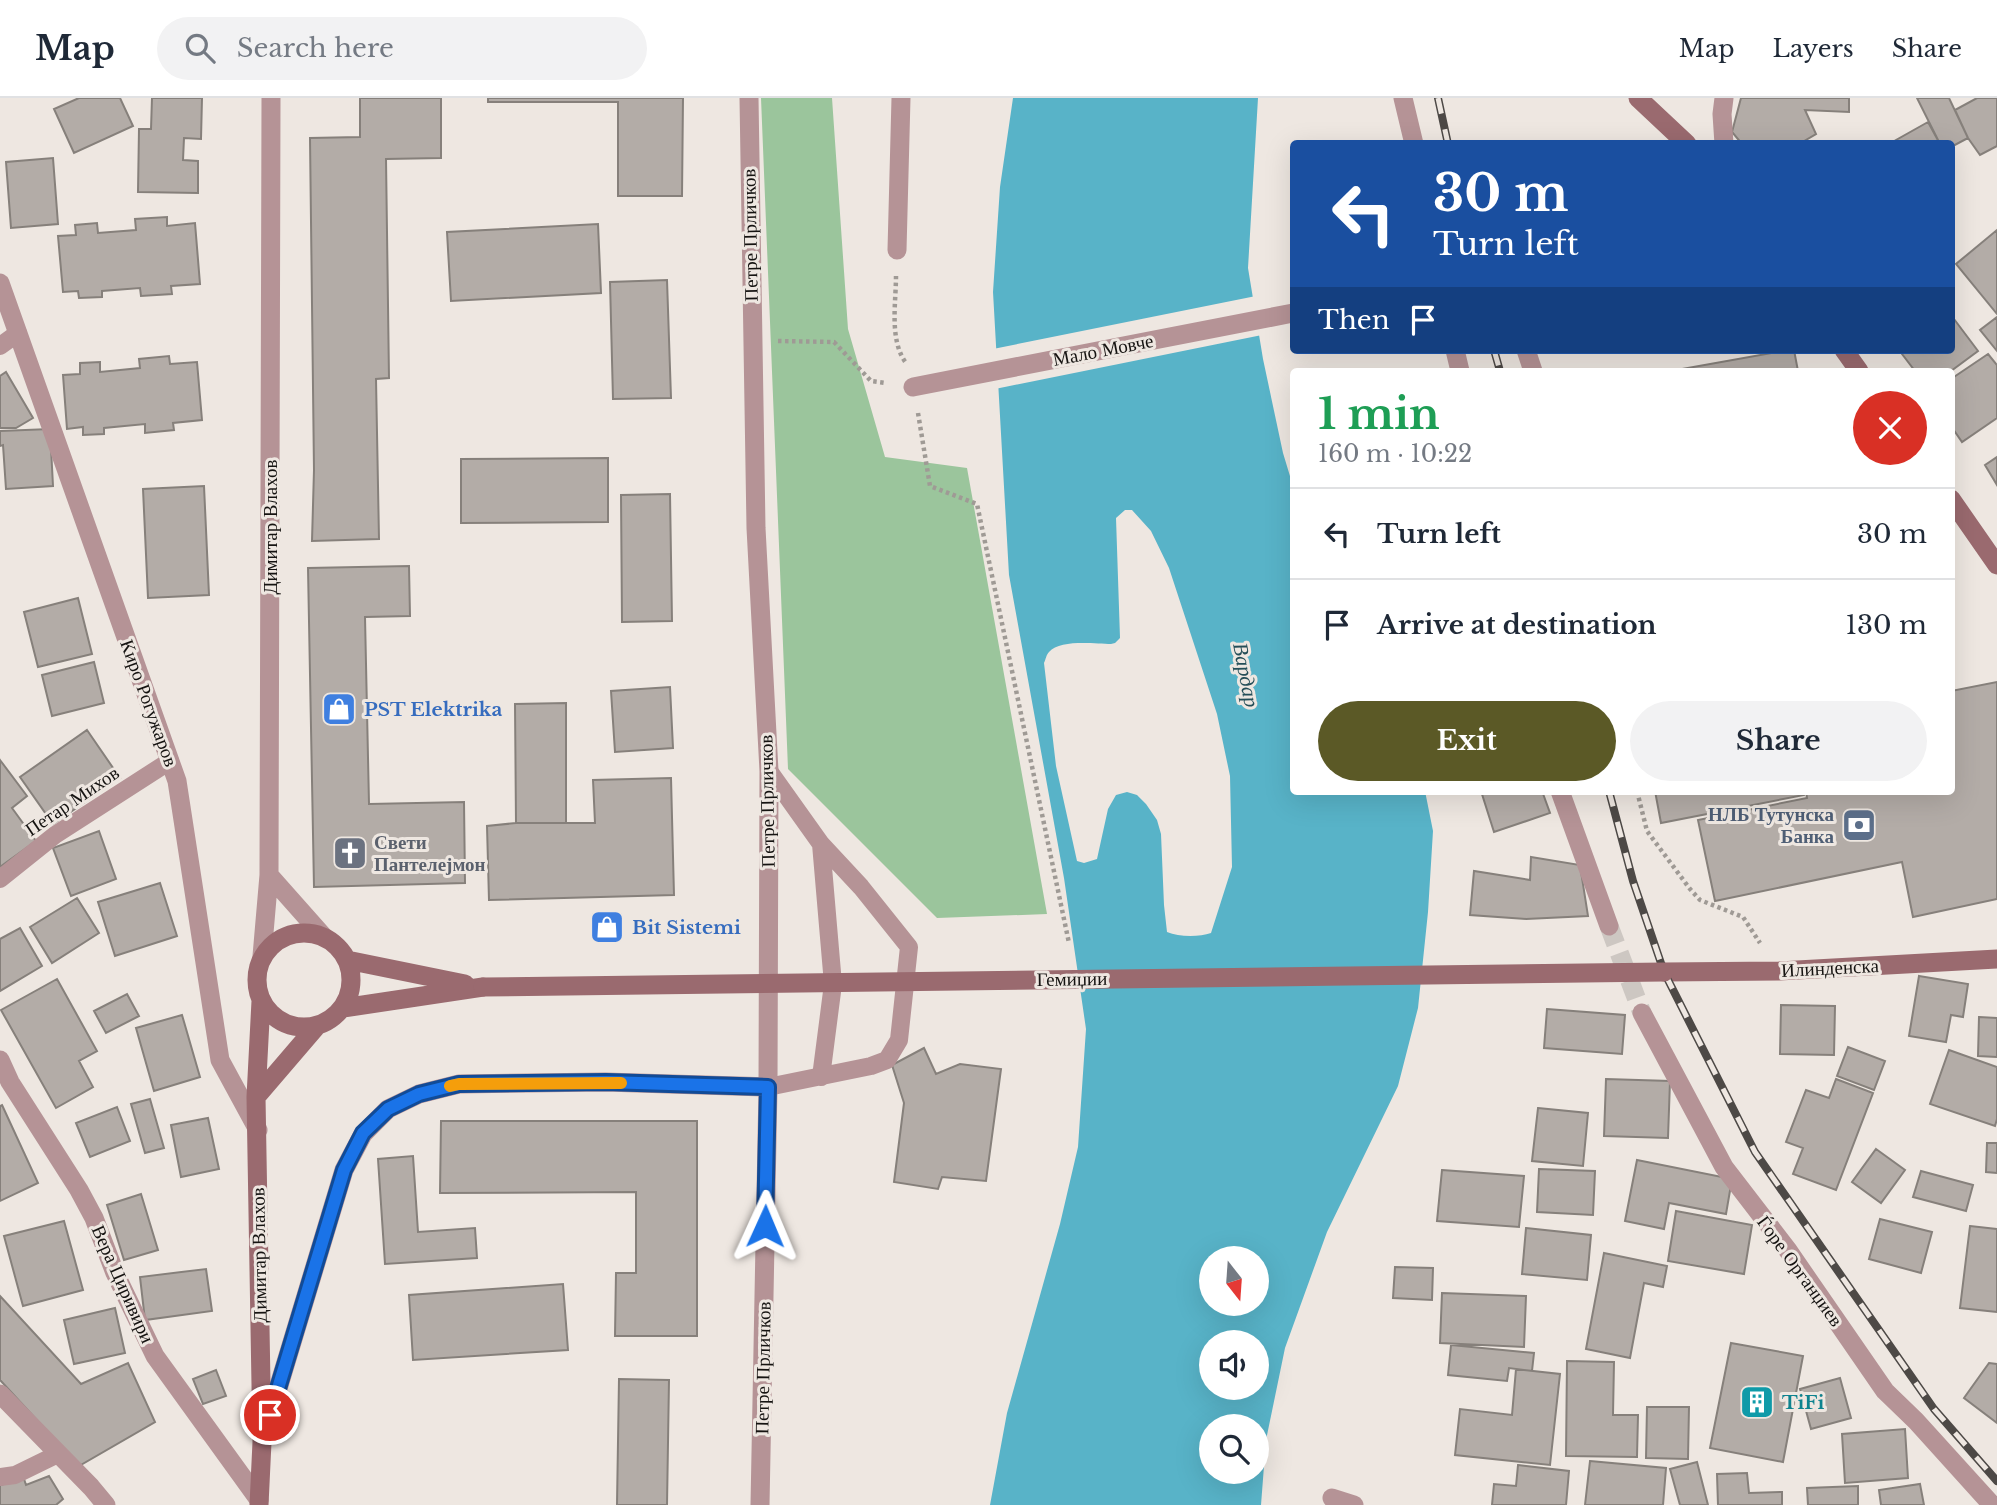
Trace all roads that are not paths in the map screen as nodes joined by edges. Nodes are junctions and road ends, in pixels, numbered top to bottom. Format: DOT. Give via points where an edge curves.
graph roads {
  1 [pos="271,98"];
  2 [pos="749,98"];
  3 [pos="901,98"];
  4 [pos="1403,98"];
  5 [pos="1638,98"];
  6 [pos="1724,98"];
  7 [pos="1413,140"];
  8 [pos="1683,140"];
  9 [pos="1724,140"];
  10 [pos="897,250"];
  11 [pos="0,283"];
  12 [pos="1290,314"];
  13 [pos="18,333"];
  14 [pos="0,346"];
  15 [pos="913,387"];
  16 [pos="1955,505"];
  17 [pos="1997,565"];
  18 [pos="170,761"];
  19 [pos="769,771"];
  20 [pos="1561,795"];
  21 [pos="821,844"];
  22 [pos="269,875"];
  23 [pos="0,879"];
  24 [pos="1609,926"];
  25 [pos="324,937"];
  26 [pos="262,956"];
  27 [pos="1997,959"];
  28 [pos="347,960"];
  29 [pos="1664,972"];
  30 [pos="481,987"];
  31 [pos="261,1001"];
  32 [pos="343,1008"];
  33 [pos="1642,1013"];
  34 [pos="316,1027"];
  35 [pos="0,1060"];
  36 [pos="821,1077"];
  37 [pos="768,1087"];
  38 [pos="256,1097"];
  39 [pos="258,1130"];
  40 [pos="0,1394"];
  41 [pos="262,1442"];
  42 [pos="58,1454"];
  43 [pos="0,1477"];
  44 [pos="1332,1498"];
  45 [pos="259,1503"];
  46 [pos="106,1505"];
  47 [pos="760,1505"];
  48 [pos="1354,1505"];
  49 [pos="1993,1505"];
  1 -- 22 [label="street, Димитар Влахов"];
  2 -- 19 [label="street, Петре Прличков" via="756,528"];
  3 -- 10 [label="street"];
  4 -- 7 [label="street"];
  5 -- 8 [label="main road"];
  6 -- 9 [label="street"];
  11 -- 13 [label="street, Киро Рогужаров"];
  12 -- 15 [label="street, Мало Мовче"];
  13 -- 14 [label="lane"];
  13 -- 18 [label="street, Киро Рогужаров"];
  16 -- 17 [label="main road"];
  18 -- 23 [label="lane, Петар Михов" via="55,835"];
  18 -- 39 [label="street, Киро Рогужаров" via="177,781 220,1060"];
  19 -- 21 [label="lane"];
  19 -- 37 [label="street, Петре Прличков"];
  20 -- 24 [label="street"];
  21 -- 36 [label="lane" via="833,984"];
  21 -- 36 [label="lane" via="909,947 899,1040 887,1060"];
  22 -- 25 [label="street"];
  22 -- 26 [label="street, Димитар Влахов"];
  25 -- 26 [label="main road" via="290,935"];
  25 -- 28 [label="main road" via="338,946"];
  26 -- 31 [label="main road" via="256,986"];
  27 -- 29 [label="main road, Илинденска"];
  28 -- 30 [label="main road"];
  28 -- 32 [label="main road" via="352,976"];
  29 -- 30 [label="main road, Гемиџии, bridge"];
  30 -- 32 [label="main road"];
  31 -- 34 [label="main road" via="270,1015 284,1024"];
  31 -- 38 [label="main road, Димитар Влахов"];
  32 -- 34 [label="main road"];
  33 -- 49 [label="street, Ѓоре Органџиев" via="1724,1167 1885,1391"];
  34 -- 38 [label="main road"];
  35 -- 45 [label="street, Вера Циривири" via="79,1190 155,1356"];
  36 -- 37 [label="lane"];
  37 -- 41 [label="street" via="459,1084 419,1094 388,1109 363,1133 344,1170"];
  37 -- 47 [label="street, Петре Прличков"];
  38 -- 39 [label="main road, Димитар Влахов"];
  39 -- 41 [label="main road, Димитар Влахов"];
  40 -- 42 [label="street"];
  41 -- 45 [label="main road, Димитар Влахов"];
  42 -- 43 [label="lane" via="15,1475"];
  42 -- 46 [label="street"];
  44 -- 48 [label="street"];
}
